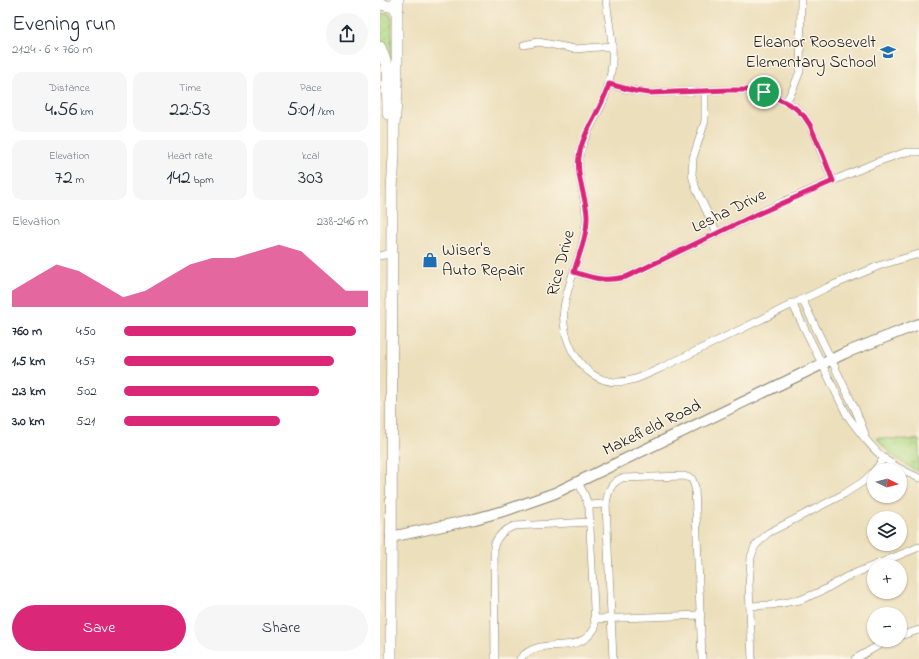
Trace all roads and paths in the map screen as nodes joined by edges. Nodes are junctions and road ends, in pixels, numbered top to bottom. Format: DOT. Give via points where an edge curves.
graph roads {
  1 [pos="606,0"];
  2 [pos="615,0"];
  3 [pos="801,0"];
  4 [pos="380,4"];
  5 [pos="397,4"];
  6 [pos="380,12"];
  7 [pos="524,44"];
  8 [pos="380,46"];
  9 [pos="612,46"];
  10 [pos="609,84"];
  11 [pos="705,91"];
  12 [pos="786,102"];
  13 [pos="919,152"];
  14 [pos="833,181"];
  15 [pos="392,190"];
  16 [pos="717,233"];
  17 [pos="392,253"];
  18 [pos="919,254"];
  19 [pos="380,256"];
  20 [pos="574,272"];
  21 [pos="802,299"];
  22 [pos="792,303"];
  23 [pos="919,324"];
  24 [pos="826,361"];
  25 [pos="884,458"];
  26 [pos="880,463"];
  27 [pos="867,476"];
  28 [pos="919,478"];
  29 [pos="578,482"];
  30 [pos="606,504"];
  31 [pos="588,505"];
  32 [pos="590,522"];
  33 [pos="391,537"];
  34 [pos="919,547"];
  35 [pos="750,606"];
  36 [pos="700,615"];
  37 [pos="611,618"];
  38 [pos="595,619"];
  39 [pos="919,630"];
  40 [pos="907,634"];
  41 [pos="876,647"];
  42 [pos="391,659"];
  43 [pos="495,659"];
  44 [pos="520,659"];
  45 [pos="613,659"];
  46 [pos="702,659"];
  47 [pos="752,659"];
  48 [pos="855,659"];
  1 -- 2 [label="street"];
  1 -- 9 [label="street, Rice Drive"];
  3 -- 12 [label="street" via="800,72"];
  4 -- 5 [label="main road"];
  5 -- 6 [label="main road"];
  5 -- 15 [label="main road" via="397,91"];
  7 -- 9 [label="street" via="538,42 575,49"];
  8 -- 15 [label="main road" via="388,73"];
  9 -- 10 [label="street, Rice Drive"];
  10 -- 11 [label="street" via="649,93"];
  10 -- 20 [label="street, Rice Drive" via="579,157 587,215"];
  11 -- 12 [label="street" via="755,90"];
  11 -- 16 [label="street" via="705,121 693,158 692,175"];
  12 -- 14 [label="street" via="800,111 810,125"];
  13 -- 14 [label="street, Lesha Drive" via="901,154"];
  14 -- 16 [label="street, Lesha Drive"];
  15 -- 17 [label="main road"];
  16 -- 20 [label="street, Lesha Drive" via="626,277 603,280"];
  17 -- 19 [label="street"];
  17 -- 33 [label="main road"];
  18 -- 21 [label="street" via="881,265"];
  20 -- 22 [label="street, Rice Drive" via="563,319 570,345 586,370 609,381 626,381 649,374"];
  21 -- 22 [label="street, Rice Drive"];
  21 -- 24 [label="street"];
  22 -- 24 [label="street"];
  23 -- 24 [label="street, Makefield Road"];
  24 -- 25 [label="street" via="847,415"];
  24 -- 29 [label="street, Makefield Road"];
  25 -- 26 [label="street"];
  25 -- 28 [label="street"];
  27 -- 35 [label="street" via="855,487 776,528 762,538 755,546 751,557"];
  29 -- 31 [label="street"];
  29 -- 33 [label="street, Makefield Road" via="507,510"];
  30 -- 31 [label="street"];
  30 -- 36 [label="street" via="611,485 622,478 684,476 692,479 695,487"];
  30 -- 37 [label="street"];
  31 -- 32 [label="street"];
  32 -- 38 [label="street"];
  32 -- 43 [label="street" via="514,526 497,539 494,545"];
  33 -- 42 [label="main road"];
  34 -- 35 [label="street" via="846,577 800,600 771,606"];
  35 -- 47 [label="street"];
  36 -- 37 [label="street"];
  36 -- 46 [label="street"];
  37 -- 38 [label="street"];
  37 -- 45 [label="street"];
  38 -- 44 [label="street" via="595,628 583,642 537,648 528,651"];
  39 -- 40 [label="street"];
  41 -- 48 [label="street"];
}
